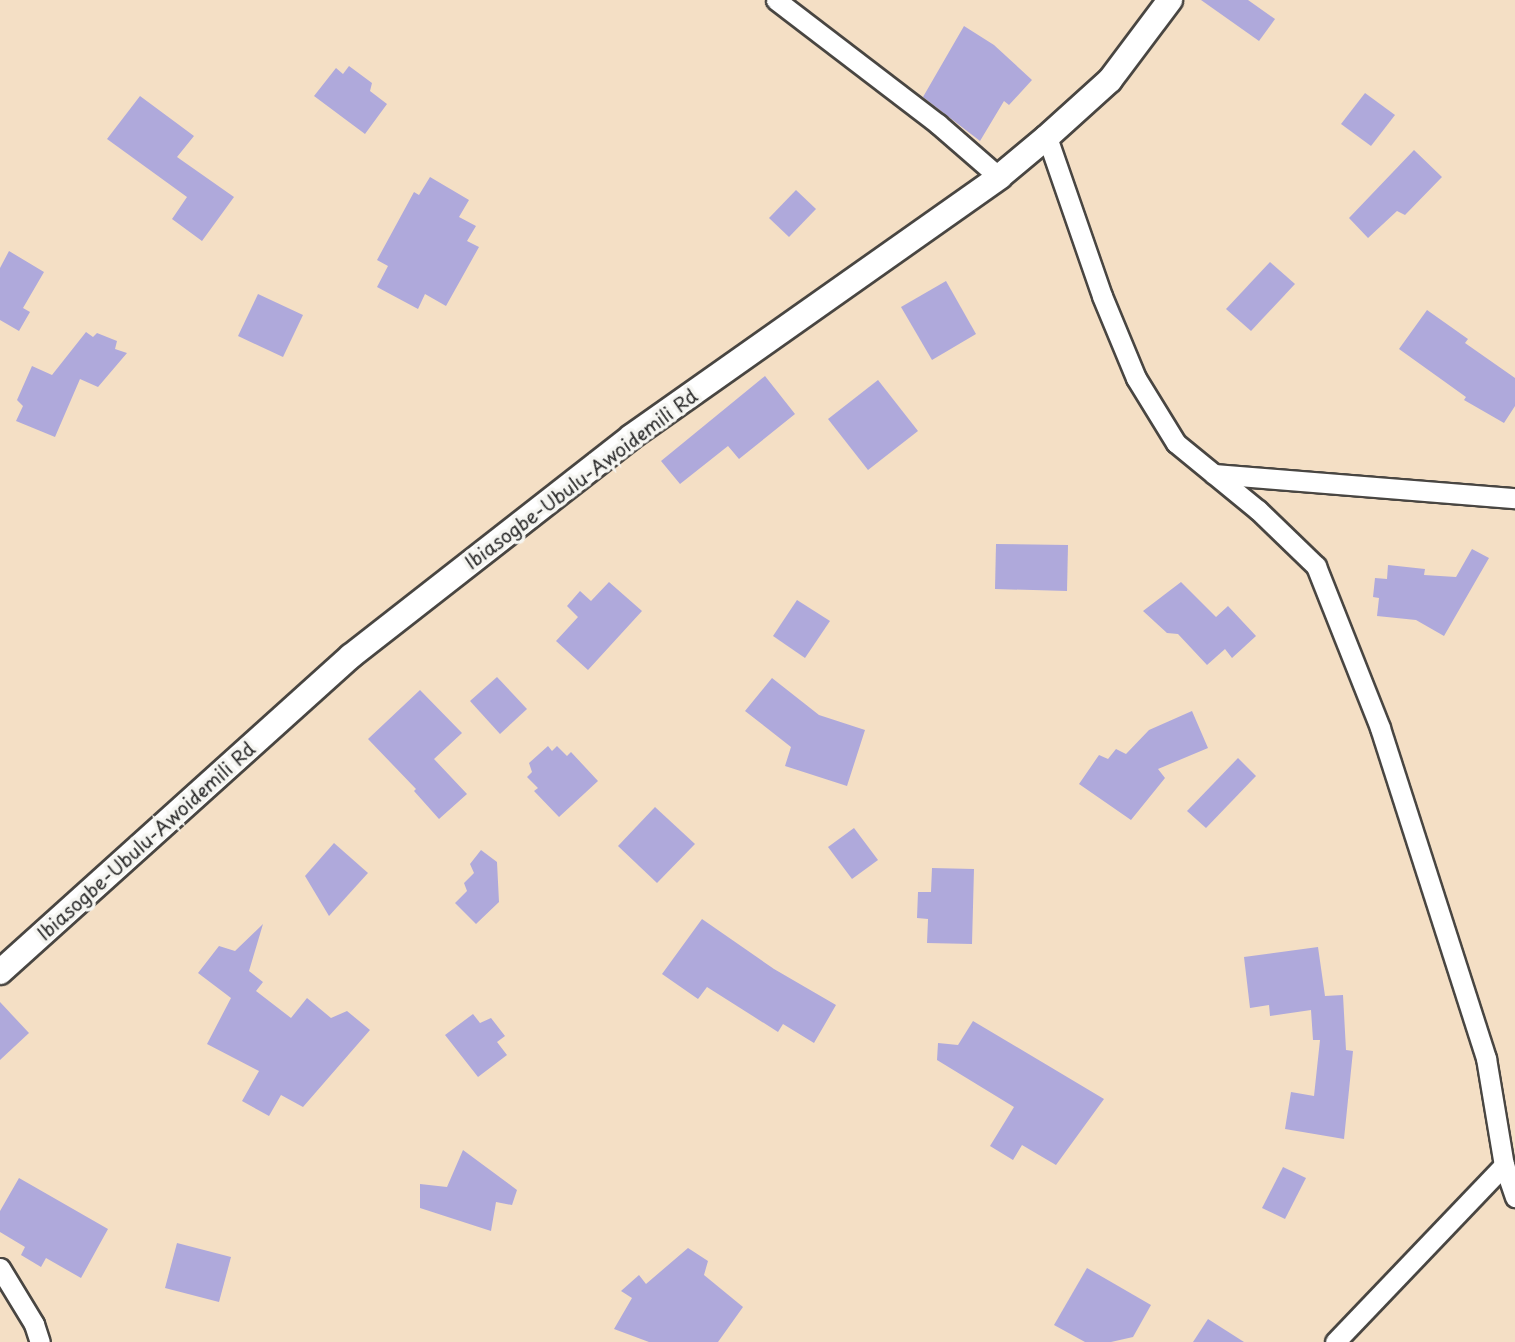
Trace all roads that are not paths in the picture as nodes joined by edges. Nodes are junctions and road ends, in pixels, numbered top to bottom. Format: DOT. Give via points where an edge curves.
graph roads {
  1 [pos="776,0"];
  2 [pos="1170,0"];
  3 [pos="1047,137"];
  4 [pos="999,177"];
  5 [pos="1214,474"];
  6 [pos="1515,498"];
  7 [pos="0,972"];
  8 [pos="1504,1165"];
  9 [pos="1515,1197"];
  10 [pos="0,1268"];
  11 [pos="40,1342"];
  12 [pos="1335,1342"];
  1 -- 4 [label="street" via="938,124"];
  2 -- 3 [label="street, Ibiasogbe-Ubulu-Awoidemili Rd" via="1110,80"];
  3 -- 4 [label="street, Ibiasogbe-Ubulu-Awoidemili Rd"];
  3 -- 5 [label="street" via="1136,379 1176,443"];
  4 -- 7 [label="street, Ibiasogbe-Ubulu-Awoidemili Rd" via="631,437 351,656"];
  5 -- 6 [label="street"];
  5 -- 8 [label="street" via="1316,566 1380,728 1486,1058"];
  8 -- 9 [label="street"];
  8 -- 12 [label="street"];
  10 -- 11 [label="street"];
}
